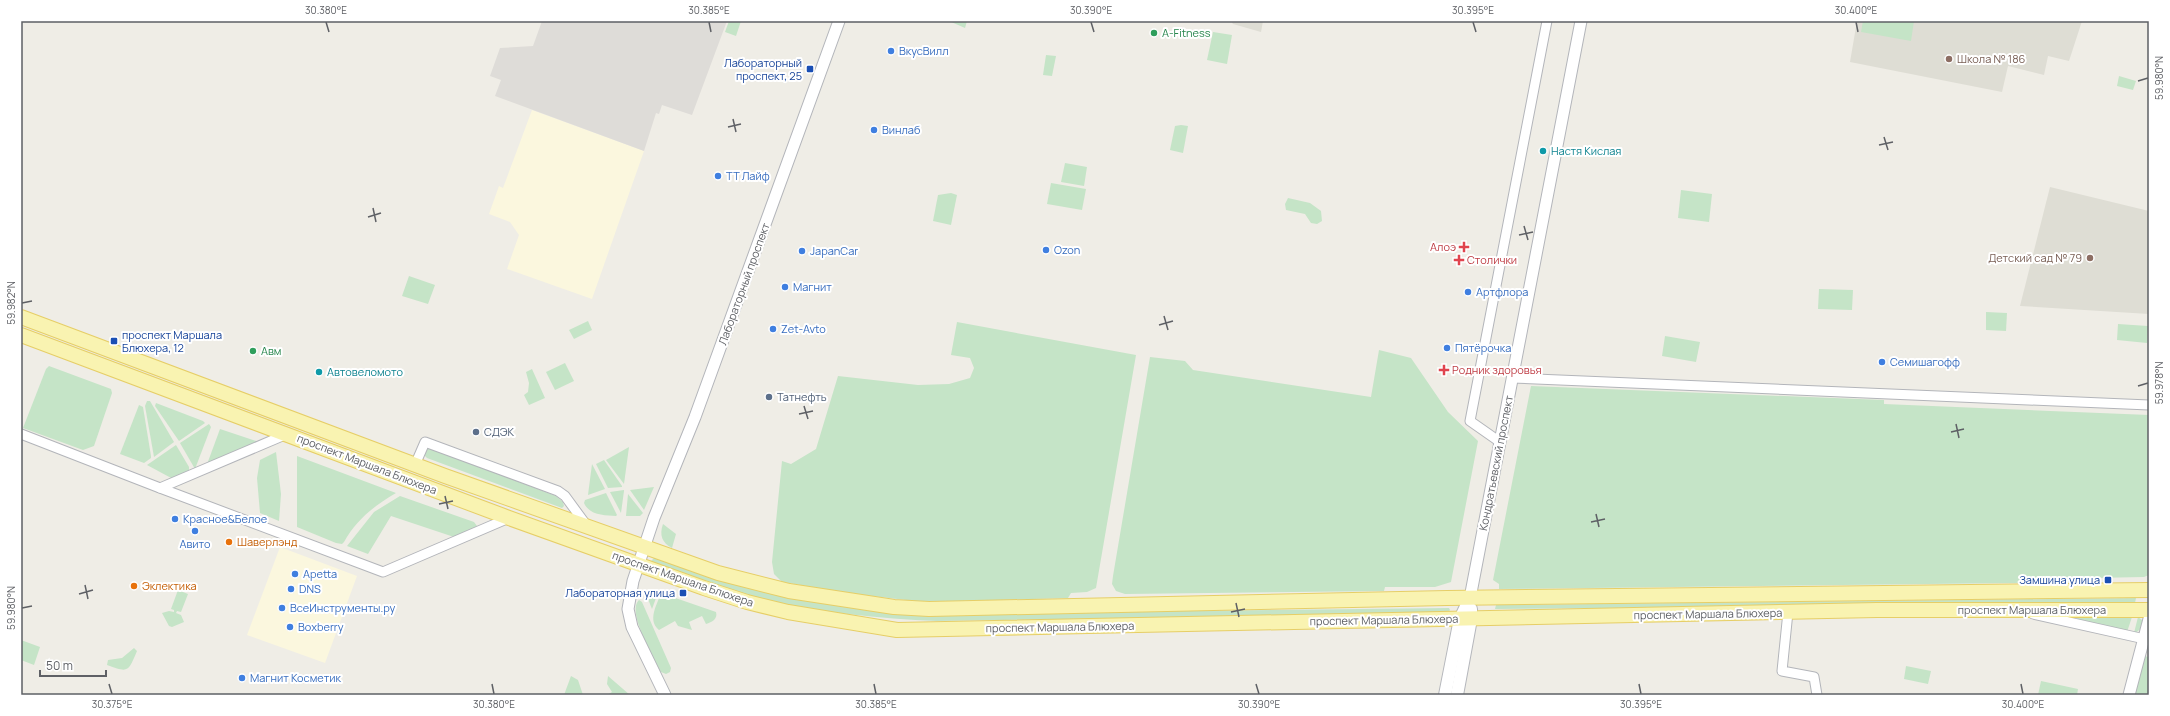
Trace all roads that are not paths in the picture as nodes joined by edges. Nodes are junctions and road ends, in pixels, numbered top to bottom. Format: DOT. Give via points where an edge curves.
graph roads {
  1 [pos="839,21"];
  2 [pos="1548,21"];
  3 [pos="1581,21"];
  4 [pos="21,317"];
  5 [pos="21,335"];
  6 [pos="169,372"];
  7 [pos="1512,378"];
  8 [pos="163,387"];
  9 [pos="2149,405"];
  10 [pos="21,434"];
  11 [pos="287,434"];
  12 [pos="1500,442"];
  13 [pos="417,466"];
  14 [pos="414,482"];
  15 [pos="160,488"];
  16 [pos="509,518"];
  17 [pos="587,526"];
  18 [pos="645,546"];
  19 [pos="639,565"];
  20 [pos="2149,590"];
  21 [pos="1470,598"];
  22 [pos="2016,610"];
  23 [pos="2149,610"];
  24 [pos="1788,612"];
  25 [pos="1466,619"];
  26 [pos="2149,619"];
  27 [pos="2146,640"];
  28 [pos="665,695"];
  29 [pos="1446,695"];
  30 [pos="1457,695"];
  31 [pos="1816,695"];
  32 [pos="2129,695"];
  1 -- 18 [label="street, Лабораторный проспект" via="696,414"];
  2 -- 12 [label="street" via="1470,421"];
  3 -- 7 [label="street, Кондратьевский проспект"];
  4 -- 6 [label="main road, проспект Маршала Блюхера"];
  5 -- 8 [label="main road, проспект Маршала Блюхера"];
  6 -- 8 [label="main road" via="163,375"];
  6 -- 13 [label="main road, проспект Маршала Блюхера"];
  7 -- 9 [label="street"];
  7 -- 12 [label="street, Кондратьевский проспект"];
  8 -- 11 [label="main road, проспект Маршала Блюхера"];
  10 -- 15 [label="street"];
  11 -- 14 [label="main road, проспект Маршала Блюхера"];
  11 -- 15 [label="street"];
  12 -- 21 [label="street, Кондратьевский проспект"];
  13 -- 14 [label="main road" via="422,474"];
  13 -- 17 [label="main road, проспект Маршала Блюхера"];
  13 -- 17 [label="street" via="425,442 558,491 565,496"];
  14 -- 16 [label="main road, проспект Маршала Блюхера"];
  15 -- 16 [label="street" via="383,572"];
  16 -- 19 [label="main road, проспект Маршала Блюхера"];
  17 -- 18 [label="main road, проспект Маршала Блюхера"];
  18 -- 19 [label="street"];
  18 -- 21 [label="main road, проспект Маршала Блюхера" via="718,573 789,591 894,607 929,609"];
  19 -- 25 [label="main road, проспект Маршала Блюхера" via="747,602 788,612 897,630"];
  19 -- 28 [label="street" via="628,609 632,627"];
  20 -- 21 [label="main road, проспект Маршала Блюхера"];
  21 -- 25 [label="main road, Кондратьевский проспект"];
  22 -- 23 [label="main road, проспект Маршала Блюхера"];
  22 -- 24 [label="main road, проспект Маршала Блюхера"];
  22 -- 27 [label="street"];
  24 -- 25 [label="main road, проспект Маршала Блюхера"];
  24 -- 31 [label="street" via="1782,671 1814,677"];
  25 -- 29 [label="main road, Кондратьевский проспект"];
  25 -- 30 [label="main road, Кондратьевский проспект"];
  26 -- 27 [label="street"];
  27 -- 32 [label="street"];
}
